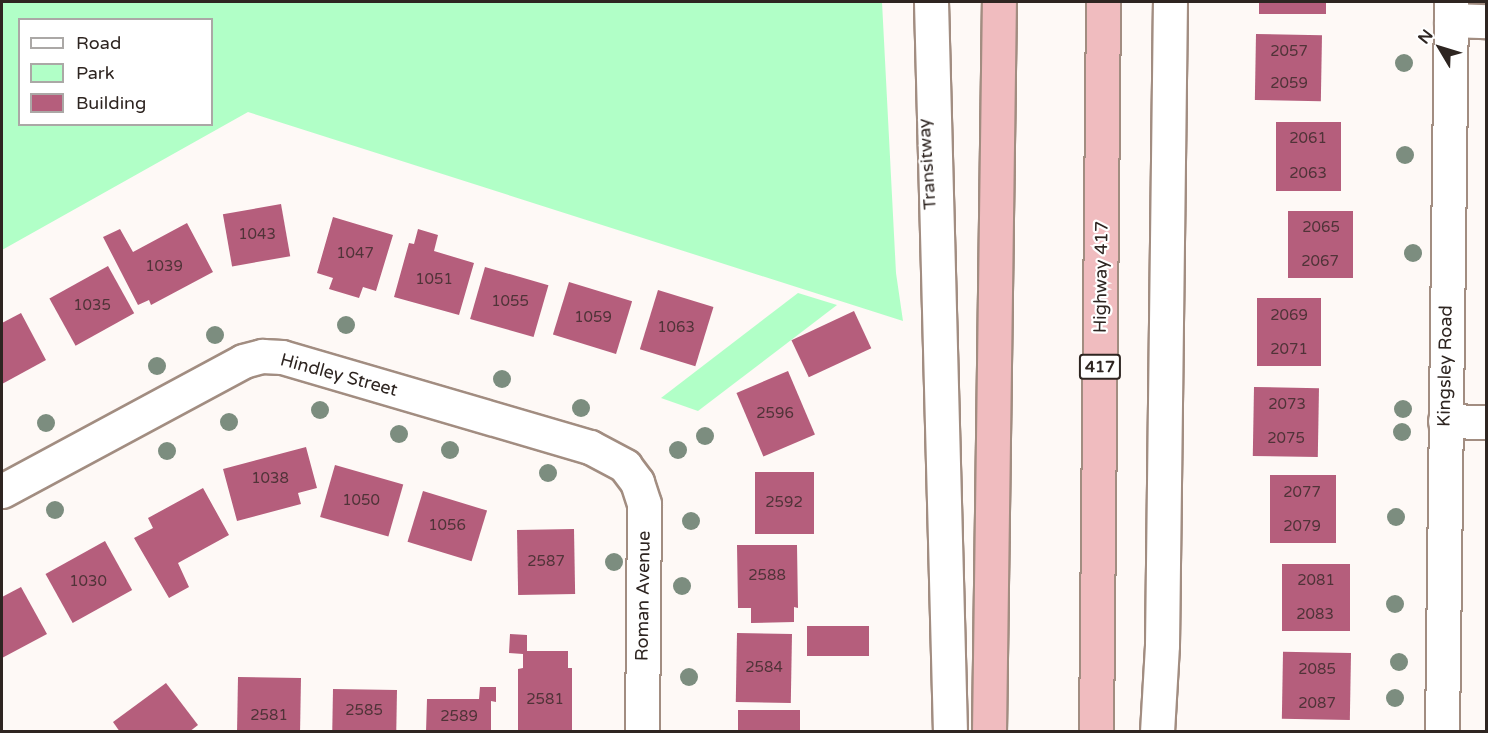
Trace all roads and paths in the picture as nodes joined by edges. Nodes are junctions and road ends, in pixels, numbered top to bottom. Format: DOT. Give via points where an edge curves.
graph roads {
  1 [pos="915,2"];
  2 [pos="931,2"];
  3 [pos="999,2"];
  4 [pos="1103,2"];
  5 [pos="1170,2"];
  6 [pos="1451,11"];
  7 [pos="1486,21"];
  8 [pos="938,326"];
  9 [pos="1445,422"];
  10 [pos="1486,422"];
  11 [pos="625,466"];
  12 [pos="2,491"];
  13 [pos="642,732"];
  14 [pos="950,732"];
  15 [pos="989,732"];
  16 [pos="1095,732"];
  17 [pos="1157,732"];
  18 [pos="1442,732"];
  1 -- 8 [label="street, Transitway"];
  2 -- 8 [label="street"];
  3 -- 15 [label="highway"];
  4 -- 16 [label="highway, Highway 417 / 417"];
  5 -- 17 [label="street" via="1162,645"];
  6 -- 7 [label="street"];
  6 -- 9 [label="street, Kingsley Road"];
  8 -- 14 [label="street"];
  9 -- 10 [label="street"];
  9 -- 18 [label="street, Kingsley Road"];
  11 -- 12 [label="street, Hindley Street" via="590,447 282,357 262,356 243,361"];
  11 -- 13 [label="street, Roman Avenue" via="637,482 644,504"];
}
